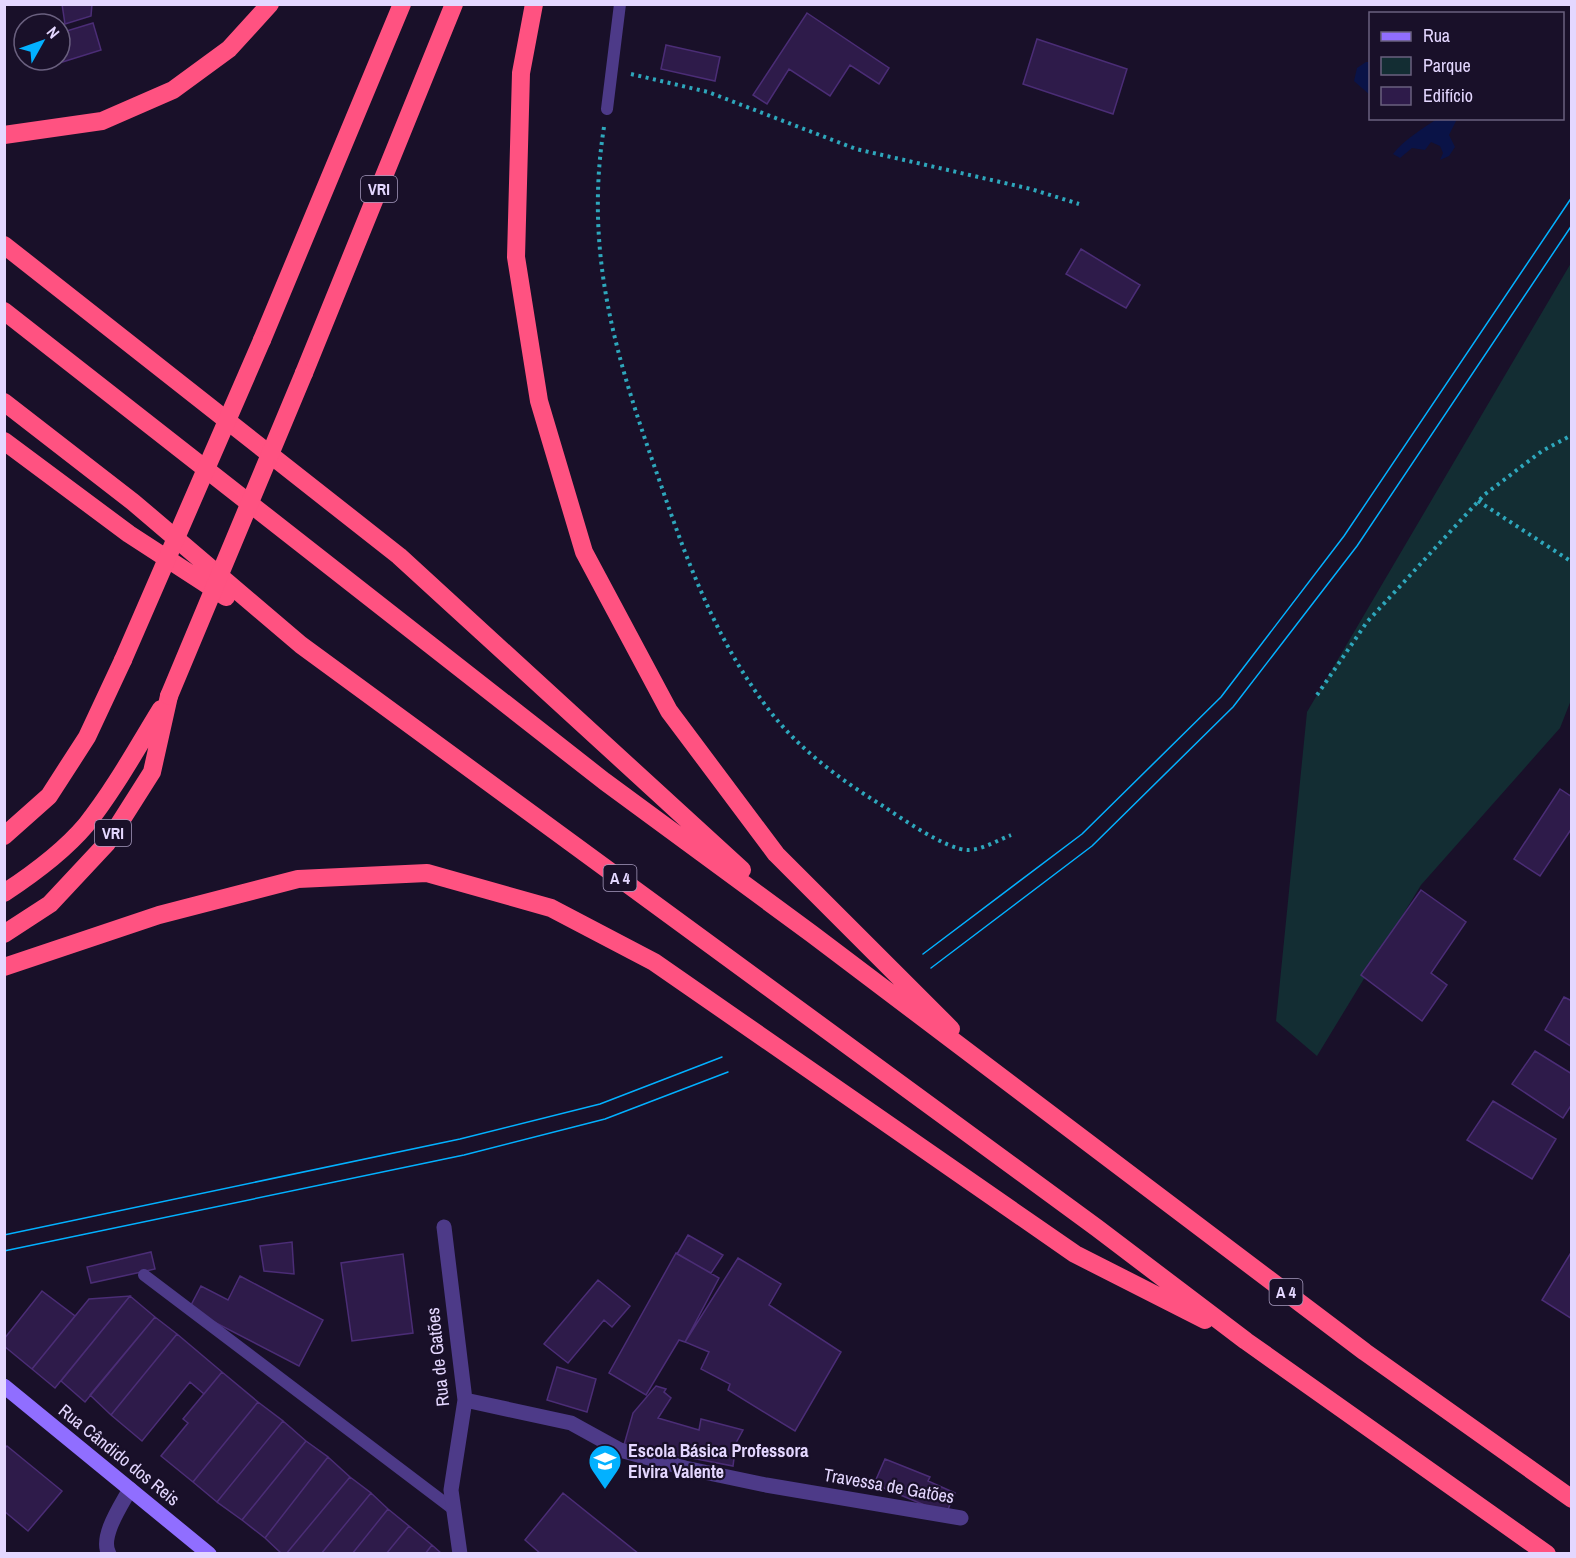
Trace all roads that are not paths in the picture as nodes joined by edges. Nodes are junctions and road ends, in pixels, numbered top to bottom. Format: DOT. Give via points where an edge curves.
graph roads {
  1 [pos="270,4"];
  2 [pos="402,4"];
  3 [pos="454,4"];
  4 [pos="534,4"];
  5 [pos="620,4"];
  6 [pos="607,109"];
  7 [pos="4,135"];
  8 [pos="4,245"];
  9 [pos="4,311"];
  10 [pos="4,402"];
  11 [pos="4,441"];
  12 [pos="301,645"];
  13 [pos="169,696"];
  14 [pos="4,836"];
  15 [pos="4,893"];
  16 [pos="4,934"];
  17 [pos="812,934"];
  18 [pos="4,967"];
  19 [pos="1003,1081"];
  20 [pos="444,1227"];
  21 [pos="144,1275"];
  22 [pos="1246,1341"];
  23 [pos="4,1386"];
  24 [pos="465,1400"];
  25 [pos="130,1489"];
  26 [pos="1572,1500"];
  27 [pos="453,1509"];
  28 [pos="961,1518"];
  29 [pos="109,1554"];
  30 [pos="209,1554"];
  31 [pos="460,1554"];
  32 [pos="1547,1554"];
  1 -- 7 [label="highway" via="229,49 173,90 102,121"];
  2 -- 14 [label="highway, bridge" via="262,340 87,737 49,796"];
  3 -- 13 [label="highway, VRI, bridge"];
  4 -- 19 [label="highway" via="521,73 516,256 539,401 584,552 669,711 776,854"];
  5 -- 6 [label="lane"];
  8 -- 17 [label="highway" via="399,556"];
  9 -- 17 [label="highway, A 4" via="604,781"];
  10 -- 12 [label="highway, A 4" via="133,502"];
  11 -- 12 [label="highway" via="129,534"];
  12 -- 22 [label="highway, A 4"];
  13 -- 15 [label="highway, VRI" via="85,826 32,874"];
  13 -- 16 [label="highway, VRI" via="152,772 107,843 50,904"];
  17 -- 19 [label="highway, A 4"];
  18 -- 22 [label="highway" via="159,915 298,879 427,873 551,908 654,962 1075,1254"];
  19 -- 26 [label="highway, A 4" via="1365,1352"];
  20 -- 24 [label="street, Rua de Gatões"];
  21 -- 27 [label="lane"];
  22 -- 32 [label="highway, A 4"];
  23 -- 25 [label="main road, Rua Cândido dos Reis"];
  24 -- 27 [label="street, Rua de Gatões" via="451,1490"];
  24 -- 28 [label="street, Travessa de Gatões" via="571,1423 618,1449 685,1468"];
  25 -- 29 [label="street" via="110,1525 106,1549"];
  25 -- 30 [label="main road, Rua Cândido dos Reis"];
  27 -- 31 [label="street, Rua de Gatões"];
}
